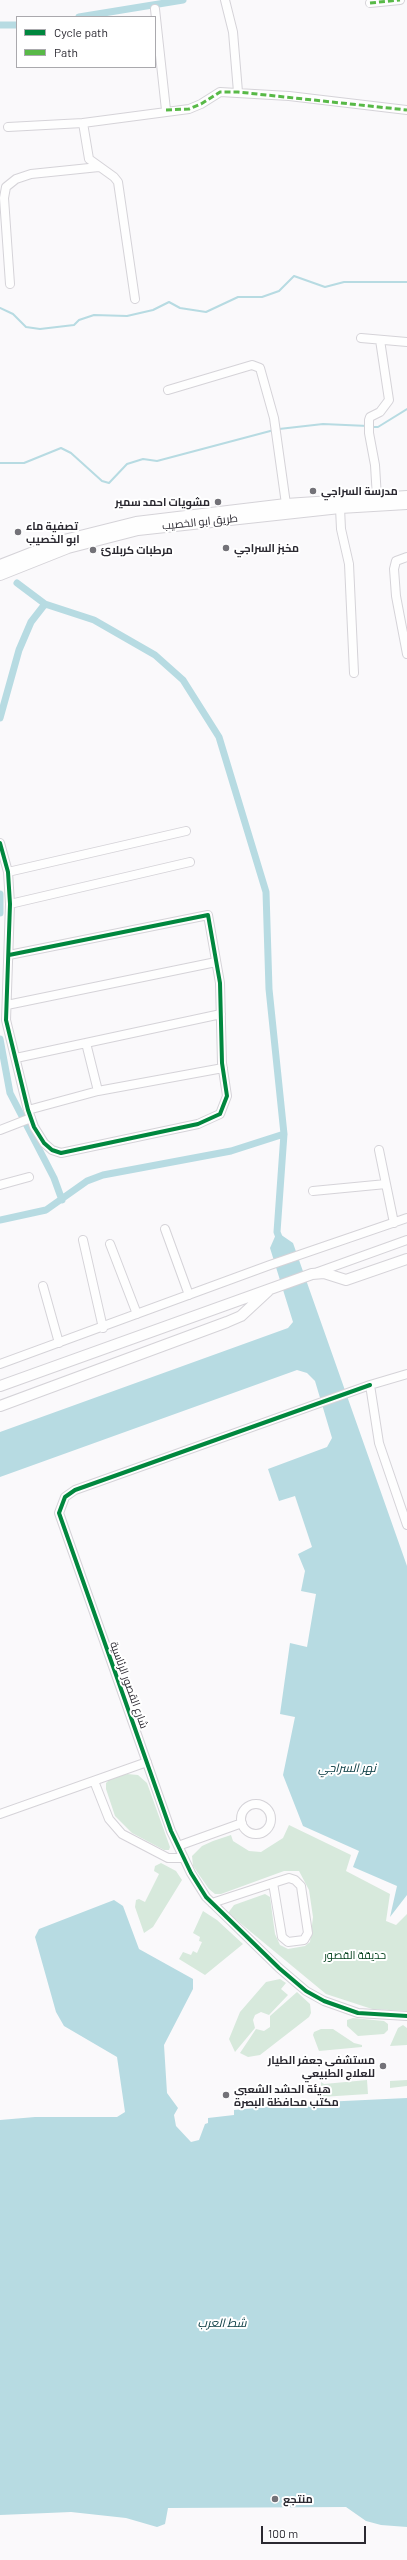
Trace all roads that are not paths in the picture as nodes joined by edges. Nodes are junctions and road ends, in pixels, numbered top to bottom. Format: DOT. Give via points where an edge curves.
graph roads {
  1 [pos="225,0"];
  2 [pos="400,0"];
  3 [pos="370,3"];
  4 [pos="155,8"];
  5 [pos="156,16"];
  6 [pos="156,17"];
  7 [pos="238,92"];
  8 [pos="166,110"];
  9 [pos="407,110"];
  10 [pos="83,123"];
  11 [pos="8,127"];
  12 [pos="99,168"];
  13 [pos="10,284"];
  14 [pos="134,299"];
  15 [pos="361,338"];
  16 [pos="380,340"];
  17 [pos="407,342"];
  18 [pos="168,390"];
  19 [pos="407,496"];
  20 [pos="377,498"];
  21 [pos="286,504"];
  22 [pos="407,504"];
  23 [pos="340,508"];
  24 [pos="407,557"];
  25 [pos="0,565"];
  26 [pos="0,575"];
  27 [pos="407,654"];
  28 [pos="354,673"];
  29 [pos="186,831"];
  30 [pos="0,843"];
  31 [pos="190,862"];
  32 [pos="8,872"];
  33 [pos="10,904"];
  34 [pos="9,955"];
  35 [pos="216,962"];
  36 [pos="7,1005"];
  37 [pos="221,1014"];
  38 [pos="86,1043"];
  39 [pos="16,1058"];
  40 [pos="223,1068"];
  41 [pos="98,1091"];
  42 [pos="28,1110"];
  43 [pos="27,1120"];
  44 [pos="0,1130"];
  45 [pos="379,1150"];
  46 [pos="29,1176"];
  47 [pos="386,1184"];
  48 [pos="0,1185"];
  49 [pos="313,1191"];
  50 [pos="407,1218"];
  51 [pos="394,1223"];
  52 [pos="165,1229"];
  53 [pos="83,1240"];
  54 [pos="407,1240"];
  55 [pos="110,1244"];
  56 [pos="407,1259"];
  57 [pos="315,1273"];
  58 [pos="43,1286"];
  59 [pos="275,1287"];
  60 [pos="189,1295"];
  61 [pos="137,1314"];
  62 [pos="103,1328"];
  63 [pos="59,1343"];
  64 [pos="0,1364"];
  65 [pos="407,1374"];
  66 [pos="0,1386"];
  67 [pos="366,1387"];
  68 [pos="0,1406"];
  69 [pos="407,1525"];
  70 [pos="147,1762"];
  71 [pos="94,1781"];
  72 [pos="0,1814"];
  73 [pos="242,1823"];
  74 [pos="178,1846"];
  75 [pos="184,1858"];
  76 [pos="273,1883"];
  77 [pos="212,1903"];
  78 [pos="407,2016"];
  1 -- 7 [label="street" via="233,32"];
  2 -- 3 [label="street"];
  4 -- 5 [label="street"];
  6 -- 8 [label="street"];
  7 -- 8 [label="street" via="220,92 189,109"];
  7 -- 9 [label="street"];
  8 -- 10 [label="street"];
  10 -- 11 [label="street"];
  10 -- 12 [label="street" via="89,158"];
  12 -- 13 [label="street" via="30,174 16,179 6,187 4,198"];
  12 -- 14 [label="street" via="118,182"];
  15 -- 16 [label="street"];
  16 -- 17 [label="street"];
  16 -- 20 [label="street" via="389,400 380,412 369,420"];
  18 -- 21 [label="street" via="257,365 261,370 274,418"];
  19 -- 20 [label="main road, طريق ابو الخصيب"];
  20 -- 21 [label="main road, طريق ابو الخصيب"];
  21 -- 25 [label="main road, طريق ابو الخصيب" via="118,526 64,540"];
  22 -- 23 [label="main road, طريق ابو الخصيب"];
  23 -- 26 [label="main road, طريق ابو الخصيب" via="126,532 68,548"];
  23 -- 28 [label="street" via="341,529 349,564"];
  24 -- 27 [label="street" via="396,561 394,569 396,596"];
  29 -- 32 [label="street"];
  30 -- 32 [label="street"];
  31 -- 33 [label="street"];
  32 -- 33 [label="street"];
  33 -- 34 [label="street"];
  34 -- 35 [label="street" via="208,915"];
  34 -- 36 [label="street"];
  35 -- 36 [label="street"];
  35 -- 37 [label="street"];
  36 -- 39 [label="street" via="6,1020"];
  37 -- 38 [label="street"];
  37 -- 40 [label="street"];
  38 -- 39 [label="street"];
  38 -- 41 [label="street"];
  39 -- 42 [label="street"];
  40 -- 41 [label="street"];
  40 -- 43 [label="street" via="227,1096 220,1114 207,1122 61,1153 44,1143"];
  41 -- 42 [label="street"];
  42 -- 43 [label="street"];
  43 -- 44 [label="street"];
  45 -- 47 [label="street"];
  46 -- 48 [label="street"];
  47 -- 49 [label="street"];
  47 -- 51 [label="street"];
  50 -- 51 [label="street"];
  51 -- 60 [label="street"];
  52 -- 60 [label="street"];
  53 -- 62 [label="street"];
  54 -- 57 [label="street"];
  55 -- 61 [label="street"];
  56 -- 57 [label="main road" via="346,1280"];
  57 -- 59 [label="main road"];
  58 -- 63 [label="street"];
  59 -- 66 [label="main road"];
  59 -- 68 [label="main road" via="240,1316 227,1322"];
  60 -- 61 [label="street"];
  61 -- 62 [label="street"];
  62 -- 63 [label="street"];
  63 -- 64 [label="street"];
  65 -- 67 [label="street, شارع القصور الرئاسية"];
  67 -- 69 [label="street" via="379,1443"];
  67 -- 70 [label="street, شارع القصور الرئاسية" via="75,1490 61,1503 61,1522"];
  70 -- 71 [label="street"];
  70 -- 74 [label="street, شارع القصور الرئاسية"];
  71 -- 72 [label="street"];
  71 -- 75 [label="street" via="109,1819 122,1834 168,1858"];
  73 -- 74 [label="street"];
  74 -- 75 [label="street, شارع القصور الرئاسية"];
  75 -- 77 [label="street, شارع القصور الرئاسية"];
  76 -- 76 [label="street" via="289,1878 301,1886 308,1933 304,1940 288,1942 282,1937"];
  76 -- 77 [label="street"];
  77 -- 78 [label="street, شارع القصور الرئاسية" via="279,1968 306,1991 324,2002 358,2013"];
}
